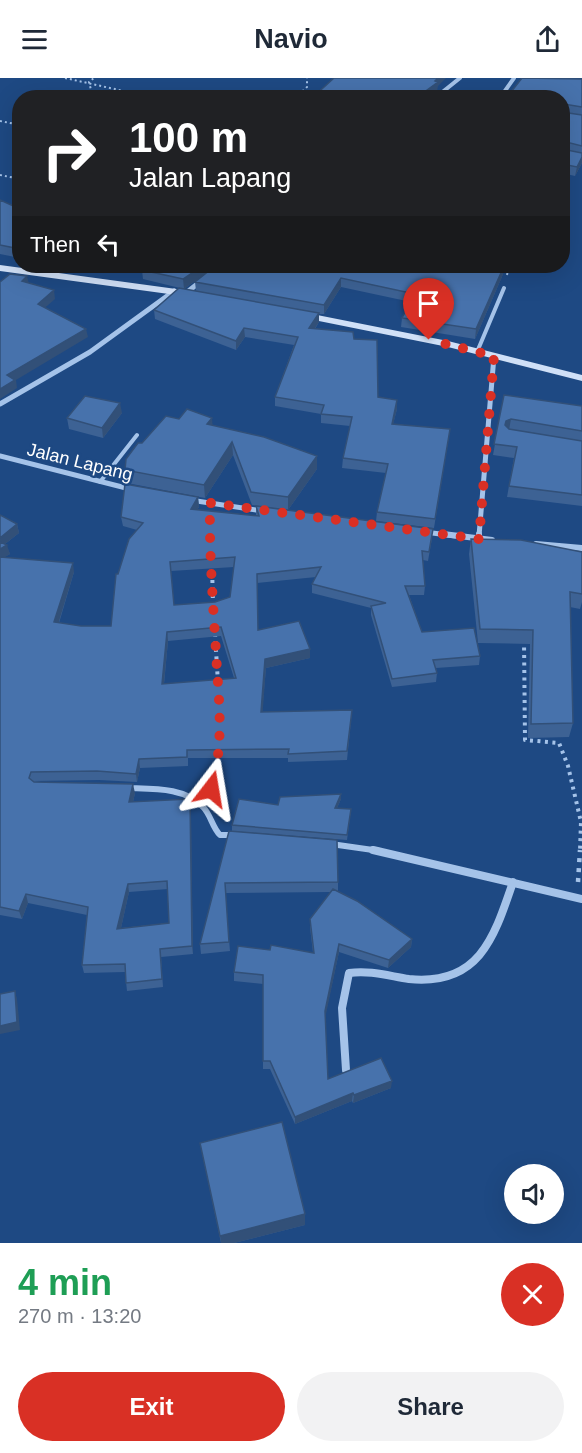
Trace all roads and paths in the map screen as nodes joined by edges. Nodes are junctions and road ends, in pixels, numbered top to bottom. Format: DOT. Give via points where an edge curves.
graph roads {
  1 [pos="65,78"];
  2 [pos="94,78"];
  3 [pos="460,78"];
  4 [pos="89,82"];
  5 [pos="91,90"];
  6 [pos="122,90"];
  7 [pos="445,90"];
  8 [pos="15,273"];
  9 [pos="207,275"];
  10 [pos="504,288"];
  11 [pos="174,291"];
  12 [pos="186,293"];
  13 [pos="197,295"];
  14 [pos="296,314"];
  15 [pos="477,352"];
  16 [pos="494,356"];
  17 [pos="582,378"];
  18 [pos="0,404"];
  19 [pos="137,435"];
  20 [pos="0,456"];
  21 [pos="100,482"];
  22 [pos="135,490"];
  23 [pos="177,498"];
  24 [pos="274,513"];
  25 [pos="422,532"];
  26 [pos="479,539"];
  27 [pos="502,541"];
  28 [pos="524,543"];
  29 [pos="582,548"];
  30 [pos="210,555"];
  31 [pos="214,613"];
  32 [pos="214,623"];
  33 [pos="524,635"];
  34 [pos="218,685"];
  35 [pos="219,751"];
  36 [pos="121,788"];
  37 [pos="205,808"];
  38 [pos="241,835"];
  39 [pos="317,842"];
  40 [pos="513,882"];
  41 [pos="580,898"];
  42 [pos="346,1070"];
  1 -- 4 [label="path"];
  2 -- 4 [label="path"];
  3 -- 7 [label="street"];
  4 -- 5 [label="path"];
  4 -- 6 [label="path"];
  8 -- 11 [label="street"];
  9 -- 12 [label="street"];
  10 -- 15 [label="lane"];
  11 -- 12 [label="street"];
  11 -- 18 [label="street" via="79,360"];
  12 -- 13 [label="street"];
  14 -- 15 [label="street"];
  15 -- 16 [label="street"];
  16 -- 17 [label="street"];
  16 -- 26 [label="street"];
  19 -- 21 [label="lane"];
  20 -- 21 [label="street, Jalan Lapang"];
  21 -- 22 [label="street, Jalan Lapang"];
  23 -- 24 [label="street"];
  25 -- 26 [label="street"];
  26 -- 27 [label="street"];
  28 -- 29 [label="street"];
  30 -- 31 [label="path"];
  32 -- 34 [label="path"];
  33 -- 41 [label="path" via="525,740 559,743 568,766 581,822"];
  35 -- 37 [label="path"];
  36 -- 37 [label="street" via="164,790 189,797"];
  37 -- 38 [label="street" via="220,835"];
  39 -- 40 [label="street" via="362,847"];
  40 -- 41 [label="street"];
  40 -- 42 [label="street" via="495,936 483,956 462,972 434,980 348,973 342,1003"];
}
